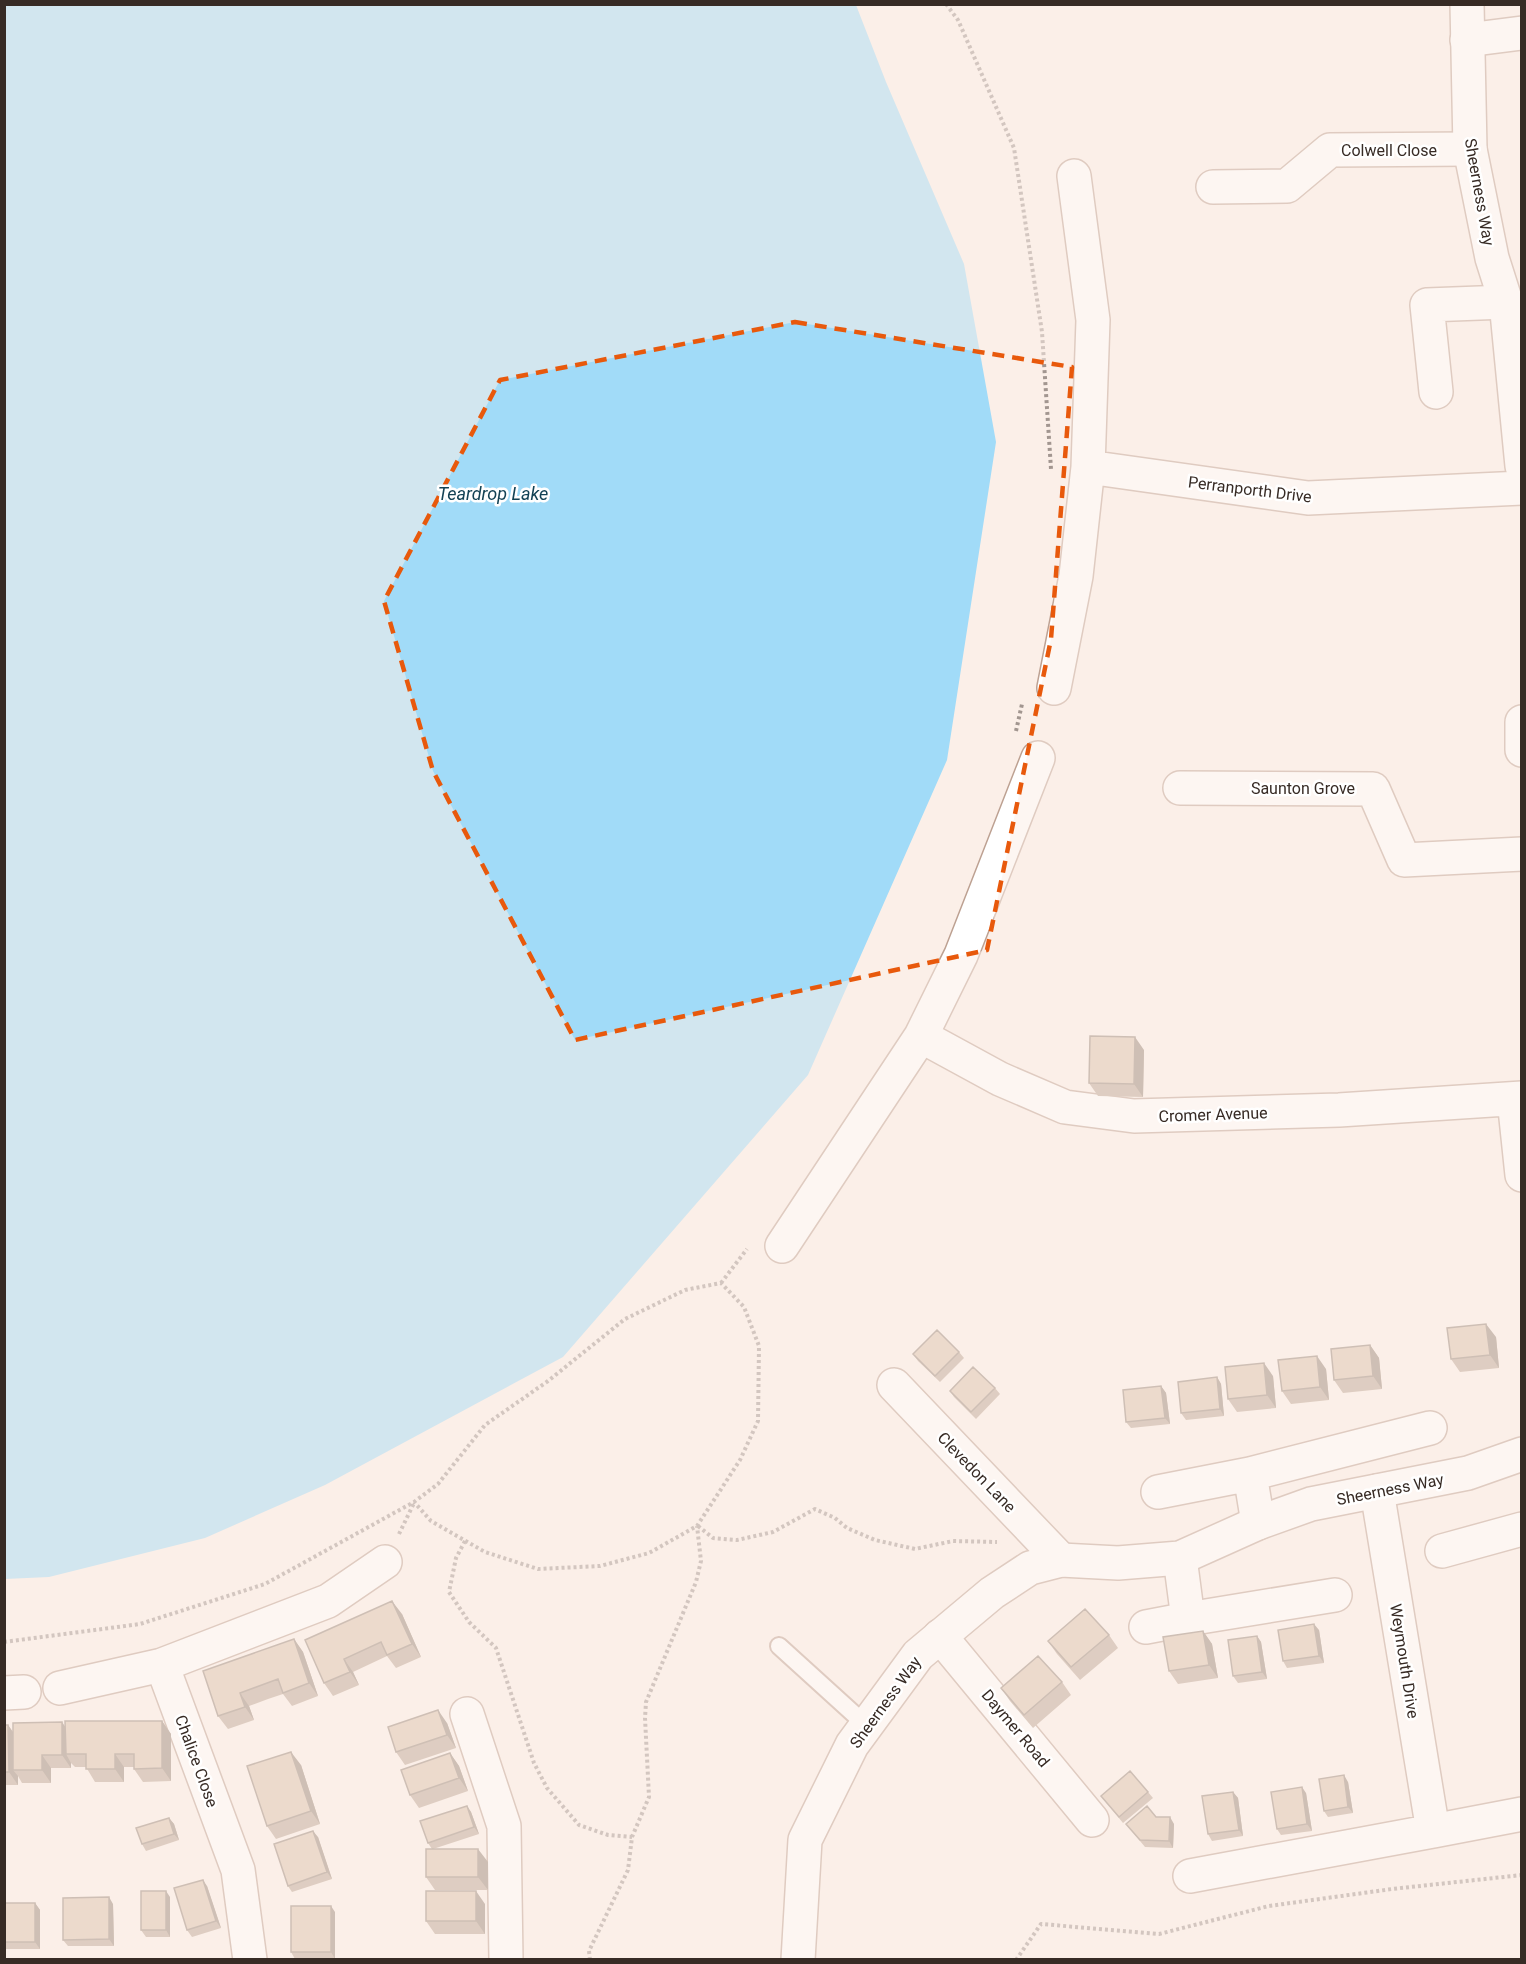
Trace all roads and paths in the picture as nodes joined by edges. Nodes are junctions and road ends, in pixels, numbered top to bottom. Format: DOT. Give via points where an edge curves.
graph roads {
  1 [pos="946,4"];
  2 [pos="1467,4"];
  3 [pos="1521,33"];
  4 [pos="1467,40"];
  5 [pos="1470,149"];
  6 [pos="1074,176"];
  7 [pos="1213,187"];
  8 [pos="1506,302"];
  9 [pos="1516,340"];
  10 [pos="1436,392"];
  11 [pos="1521,466"];
  12 [pos="1088,467"];
  13 [pos="1051,475"];
  14 [pos="1521,488"];
  15 [pos="1054,688"];
  16 [pos="1022,704"];
  17 [pos="1521,722"];
  18 [pos="1026,748"];
  19 [pos="1521,750"];
  20 [pos="1180,788"];
  21 [pos="1521,854"];
  22 [pos="921,1036"];
  23 [pos="1518,1098"];
  24 [pos="1521,1175"];
  25 [pos="782,1246"];
  26 [pos="748,1248"];
  27 [pos="720,1283"];
  28 [pos="894,1385"];
  29 [pos="1430,1428"];
  30 [pos="1521,1454"];
  31 [pos="1250,1474"];
  32 [pos="1377,1491"];
  33 [pos="1158,1492"];
  34 [pos="414,1502"];
  35 [pos="1258,1523"];
  36 [pos="697,1526"];
  37 [pos="1521,1529"];
  38 [pos="465,1540"];
  39 [pos="1442,1551"];
  40 [pos="1180,1558"];
  41 [pos="385,1562"];
  42 [pos="1046,1564"];
  43 [pos="1335,1595"];
  44 [pos="1188,1619"];
  45 [pos="1146,1627"];
  46 [pos="940,1636"];
  47 [pos="4,1642"];
  48 [pos="779,1646"];
  49 [pos="162,1665"];
  50 [pos="60,1688"];
  51 [pos="466,1714"];
  52 [pos="866,1725"];
  53 [pos="1521,1814"];
  54 [pos="1092,1820"];
  55 [pos="1433,1831"];
  56 [pos="632,1838"];
  57 [pos="1521,1875"];
  58 [pos="1190,1876"];
  59 [pos="250,1959"];
  60 [pos="506,1959"];
  61 [pos="590,1959"];
  62 [pos="798,1959"];
  63 [pos="1017,1959"];
  1 -- 13 [label="path" via="958,20 1014,148 1041,332"];
  2 -- 4 [label="street, Sheerness Way"];
  3 -- 4 [label="street"];
  4 -- 5 [label="street, Sheerness Way"];
  5 -- 7 [label="street, Colwell Close" via="1330,150 1287,186"];
  5 -- 8 [label="street, Sheerness Way" via="1492,258"];
  6 -- 12 [label="street" via="1093,320"];
  8 -- 9 [label="street, Sheerness Way"];
  8 -- 10 [label="street" via="1427,305"];
  9 -- 11 [label="street, Sheerness Way"];
  12 -- 14 [label="street, Perranporth Drive" via="1308,498"];
  12 -- 15 [label="street" via="1076,576"];
  16 -- 18 [label="path"];
  17 -- 19 [label="street"];
  18 -- 22 [label="street" via="961,955"];
  20 -- 21 [label="street, Saunton Grove" via="1373,789 1404,860"];
  22 -- 23 [label="street, Cromer Avenue" via="1065,1107 1134,1116 1339,1110"];
  22 -- 25 [label="street"];
  23 -- 24 [label="street"];
  26 -- 27 [label="path"];
  27 -- 34 [label="path" via="685,1290 625,1319 485,1425 438,1484"];
  27 -- 36 [label="path" via="744,1307 759,1346 758,1421 740,1460"];
  28 -- 42 [label="street, Clevedon Lane"];
  29 -- 31 [label="street"];
  30 -- 32 [label="street, Sheerness Way" via="1468,1473"];
  31 -- 33 [label="street"];
  31 -- 35 [label="street"];
  32 -- 35 [label="street, Sheerness Way" via="1311,1504"];
  32 -- 55 [label="street, Weymouth Drive"];
  34 -- 38 [label="path" via="431,1521"];
  34 -- 47 [label="path" via="265,1584 140,1624"];
  35 -- 40 [label="street, Sheerness Way"];
  36 -- 38 [label="path" via="649,1553 600,1566 538,1569 485,1552"];
  36 -- 42 [label="path" via="714,1538 737,1540 773,1532 815,1509 875,1540 915,1549 953,1541 1006,1542"];
  36 -- 56 [label="path" via="700,1561 696,1582 646,1702 649,1797"];
  37 -- 39 [label="street"];
  38 -- 56 [label="path" via="456,1558 449,1592 469,1622 496,1648 534,1763 547,1788 579,1825"];
  40 -- 42 [label="street, Sheerness Way"];
  40 -- 44 [label="street"];
  41 -- 49 [label="street" via="328,1601"];
  42 -- 46 [label="street, Sheerness Way" via="992,1593"];
  43 -- 44 [label="street"];
  44 -- 45 [label="street"];
  46 -- 52 [label="street, Sheerness Way" via="918,1655"];
  46 -- 54 [label="street, Daymer Road"];
  48 -- 52 [label="lane"];
  49 -- 50 [label="street"];
  49 -- 59 [label="street, Chalice Close" via="238,1870"];
  51 -- 60 [label="street" via="504,1826"];
  52 -- 62 [label="street, Sheerness Way" via="805,1840"];
  53 -- 55 [label="street"];
  55 -- 58 [label="street"];
  56 -- 61 [label="path" via="628,1870 589,1951"];
  57 -- 63 [label="path" via="1269,1906 1159,1934 1041,1924"];
}
